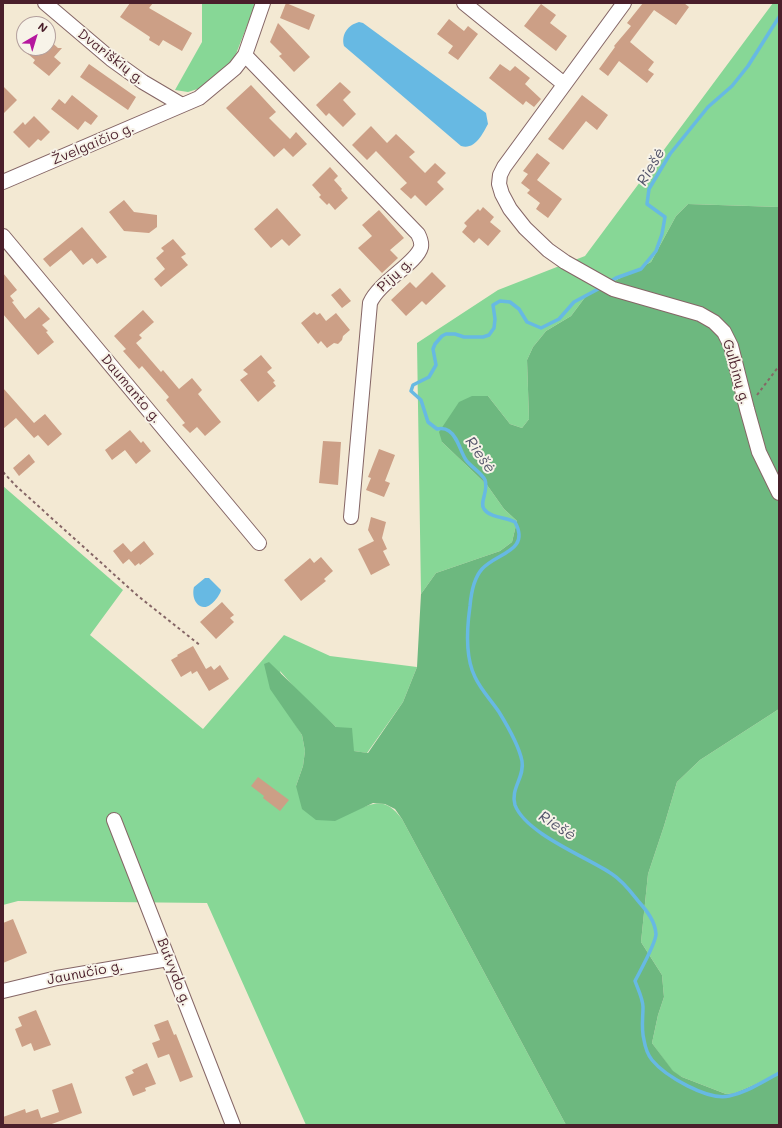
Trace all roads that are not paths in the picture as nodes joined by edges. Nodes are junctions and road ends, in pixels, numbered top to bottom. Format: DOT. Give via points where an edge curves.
graph roads {
  1 [pos="44,3"];
  2 [pos="264,3"];
  3 [pos="464,3"];
  4 [pos="624,3"];
  5 [pos="245,55"];
  6 [pos="564,84"];
  7 [pos="182,105"];
  8 [pos="3,182"];
  9 [pos="3,236"];
  10 [pos="779,492"];
  11 [pos="351,516"];
  12 [pos="260,543"];
  13 [pos="114,820"];
  14 [pos="168,959"];
  15 [pos="3,991"];
  16 [pos="233,1125"];
  1 -- 7 [label="street, Dvariškių g." via="136,78"];
  2 -- 5 [label="street, Žvelgaičio g."];
  3 -- 6 [label="street"];
  4 -- 6 [label="street"];
  5 -- 7 [label="street, Žvelgaičio g." via="236,68 199,98"];
  5 -- 11 [label="street, Pijų g." via="418,234 421,242 421,248 416,255 379,289 370,303"];
  6 -- 10 [label="street, Gulbinų g." via="504,167 499,184 502,194 525,228 565,262 614,289 700,314 724,332 731,346 760,452"];
  7 -- 8 [label="street, Žvelgaičio g."];
  9 -- 12 [label="street, Daumanto g."];
  13 -- 14 [label="street, Butvydo g."];
  14 -- 15 [label="street, Jaunučio g." via="57,978"];
  14 -- 16 [label="street, Butvydo g."];
}
